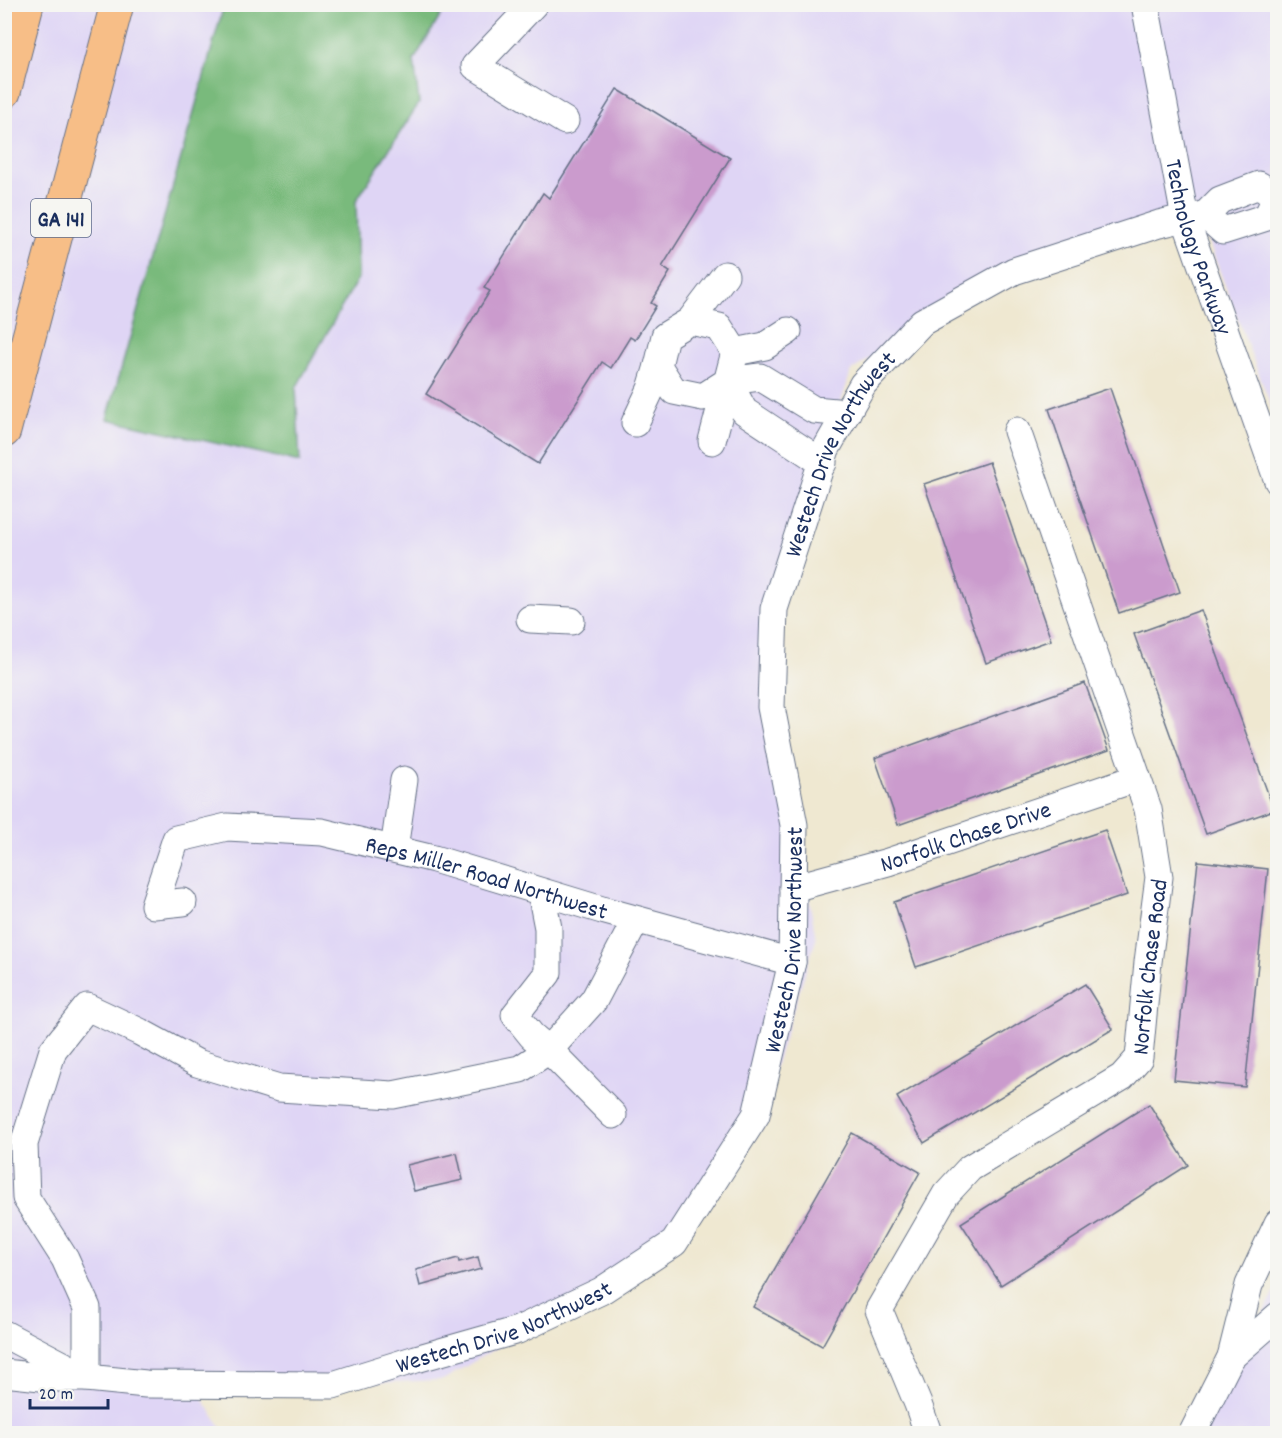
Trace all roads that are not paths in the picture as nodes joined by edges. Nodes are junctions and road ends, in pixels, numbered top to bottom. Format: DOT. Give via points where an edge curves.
graph roads {
  1 [pos="27,4"];
  2 [pos="117,4"];
  3 [pos="534,4"];
  4 [pos="1145,4"];
  5 [pos="4,92"];
  6 [pos="565,121"];
  7 [pos="1277,198"];
  8 [pos="1195,216"];
  9 [pos="726,275"];
  10 [pos="690,321"];
  11 [pos="788,331"];
  12 [pos="735,352"];
  13 [pos="658,366"];
  14 [pos="728,381"];
  15 [pos="847,413"];
  16 [pos="635,423"];
  17 [pos="4,431"];
  18 [pos="1017,431"];
  19 [pos="712,441"];
  20 [pos="823,463"];
  21 [pos="1278,481"];
  22 [pos="530,619"];
  23 [pos="571,621"];
  24 [pos="1137,778"];
  25 [pos="404,780"];
  26 [pos="394,849"];
  27 [pos="793,888"];
  28 [pos="541,892"];
  29 [pos="183,902"];
  30 [pos="636,920"];
  31 [pos="792,962"];
  32 [pos="549,1050"];
  33 [pos="613,1115"];
  34 [pos="1278,1223"];
  35 [pos="1278,1316"];
  36 [pos="4,1334"];
  37 [pos="1231,1357"];
  38 [pos="4,1372"];
  39 [pos="87,1377"];
  40 [pos="926,1434"];
  41 [pos="1192,1434"];
  1 -- 5 [label="highway"];
  2 -- 17 [label="highway, GA 141"];
  3 -- 6 [label="street" via="475,66"];
  4 -- 8 [label="street, Technology Parkway"];
  7 -- 8 [label="street" via="1259,185 1220,200"];
  8 -- 15 [label="street, Westech Drive Northwest" via="1014,271 922,322 863,384"];
  8 -- 21 [label="street, Technology Parkway"];
  9 -- 10 [label="street"];
  10 -- 12 [label="street" via="719,327"];
  10 -- 13 [label="street" via="665,336"];
  11 -- 12 [label="street" via="765,346"];
  12 -- 14 [label="street"];
  13 -- 14 [label="street" via="674,391 703,397"];
  13 -- 16 [label="street"];
  14 -- 15 [label="street" via="760,377 814,410"];
  14 -- 19 [label="street"];
  14 -- 20 [label="street" via="744,411"];
  15 -- 20 [label="street, Westech Drive Northwest" via="826,449"];
  18 -- 24 [label="street, Norfolk Chase Road"];
  20 -- 27 [label="street, Westech Drive Northwest" via="774,609 771,707 794,825"];
  22 -- 23 [label="street"];
  24 -- 27 [label="street, Norfolk Chase Drive" via="888,862"];
  24 -- 40 [label="street, Norfolk Chase Road" via="1148,809 1159,877 1139,1058 1122,1077 970,1168 946,1194 879,1310 918,1404"];
  25 -- 26 [label="street"];
  26 -- 28 [label="street, Reps Miller Road Northwest"];
  26 -- 29 [label="street, Reps Miller Road Northwest" via="322,832 226,828 176,839 154,905"];
  27 -- 31 [label="street, Westech Drive Northwest"];
  28 -- 30 [label="street, Reps Miller Road Northwest"];
  28 -- 32 [label="street" via="548,928 548,973 515,1015"];
  30 -- 31 [label="street, Reps Miller Road Northwest"];
  30 -- 32 [label="street" via="594,1000"];
  31 -- 39 [label="street, Westech Drive Northwest" via="756,1115 674,1243 601,1291 518,1330 333,1385 146,1384"];
  32 -- 33 [label="street"];
  32 -- 39 [label="street" via="520,1069 393,1095 279,1088 197,1063 87,1007 53,1050 24,1144 26,1198 65,1259 87,1308"];
  34 -- 37 [label="street" via="1249,1285"];
  35 -- 37 [label="street"];
  36 -- 39 [label="street, Westech Drive Northwest"];
  37 -- 41 [label="street"];
  38 -- 39 [label="street, Westech Drive Northwest" via="50,1378"];
}
